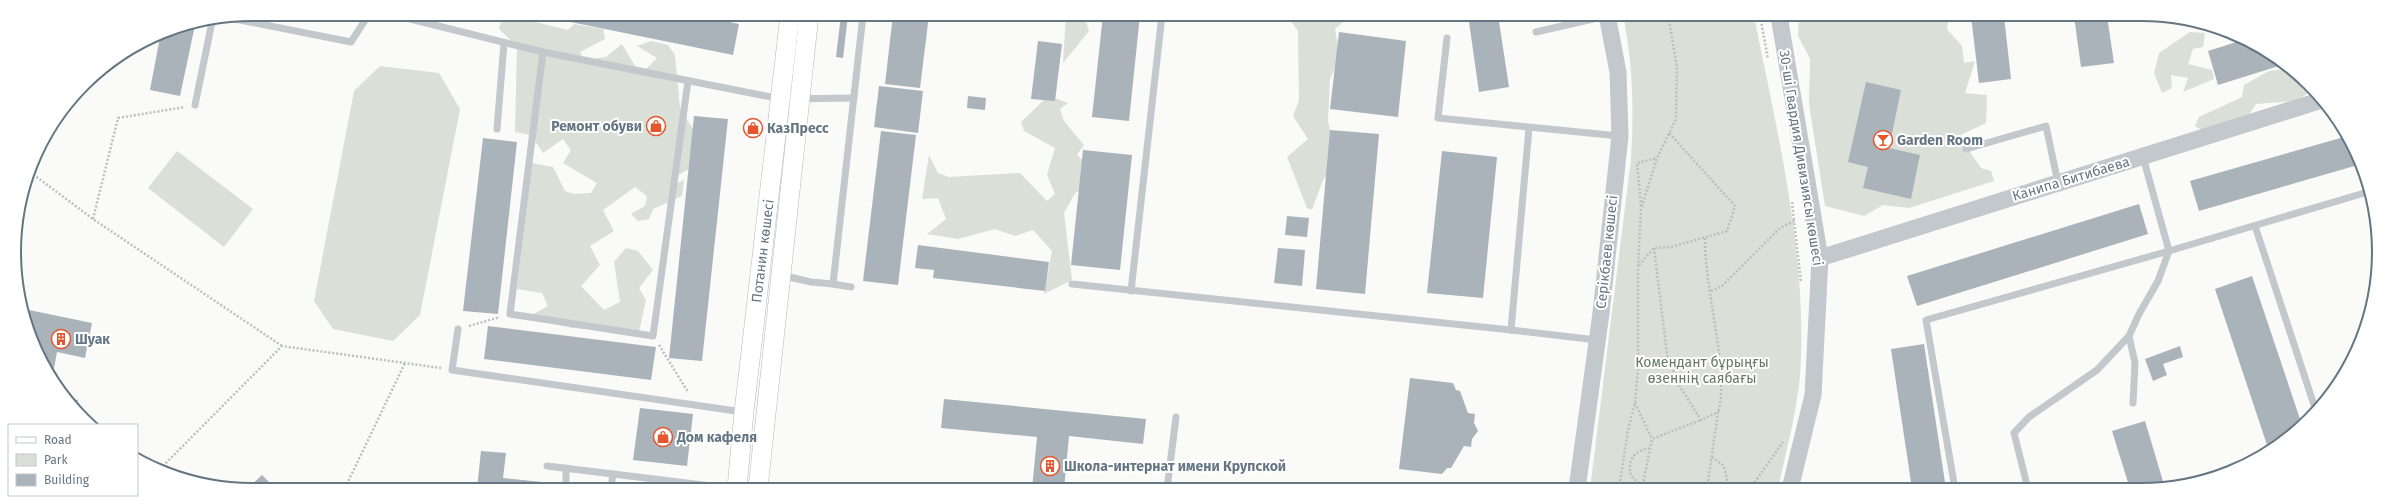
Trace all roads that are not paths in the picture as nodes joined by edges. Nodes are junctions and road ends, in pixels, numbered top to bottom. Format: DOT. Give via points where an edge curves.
graph roads {
  1 [pos="245,21"];
  2 [pos="364,21"];
  3 [pos="418,21"];
  4 [pos="789,21"];
  5 [pos="808,21"];
  6 [pos="862,21"];
  7 [pos="1161,21"];
  8 [pos="1585,21"];
  9 [pos="1608,21"];
  10 [pos="1780,21"];
  11 [pos="212,24"];
  12 [pos="1536,32"];
  13 [pos="1448,38"];
  14 [pos="504,43"];
  15 [pos="543,52"];
  16 [pos="688,81"];
  17 [pos="854,98"];
  18 [pos="781,99"];
  19 [pos="800,100"];
  20 [pos="2316,102"];
  21 [pos="195,105"];
  22 [pos="1528,128"];
  23 [pos="497,129"];
  24 [pos="1620,136"];
  25 [pos="1966,149"];
  26 [pos="2143,156"];
  27 [pos="2058,183"];
  28 [pos="2365,194"];
  29 [pos="2255,226"];
  30 [pos="2169,251"];
  31 [pos="1820,258"];
  32 [pos="781,275"];
  33 [pos="833,284"];
  34 [pos="1072,284"];
  35 [pos="851,287"];
  36 [pos="1131,291"];
  37 [pos="458,329"];
  38 [pos="1511,330"];
  39 [pos="2129,336"];
  40 [pos="1597,340"];
  41 [pos="2133,403"];
  42 [pos="2314,405"];
  43 [pos="744,412"];
  44 [pos="1176,417"];
  45 [pos="547,466"];
  46 [pos="566,468"];
  47 [pos="613,474"];
  48 [pos="566,483"];
  49 [pos="612,483"];
  50 [pos="687,483"];
  51 [pos="737,483"];
  52 [pos="759,483"];
  53 [pos="1168,483"];
  54 [pos="1578,483"];
  55 [pos="1791,483"];
  56 [pos="1954,483"];
  57 [pos="2026,483"];
  1 -- 2 [label="lane" via="351,42"];
  3 -- 14 [label="lane"];
  4 -- 18 [label="main road, Потанин көшесі"];
  5 -- 19 [label="main road, Потанин көшесі"];
  6 -- 17 [label="lane"];
  7 -- 36 [label="lane"];
  8 -- 12 [label="lane"];
  9 -- 24 [label="street, Серікбаев көшесі" via="1618,72"];
  10 -- 31 [label="street, 30-ші Гвардия Дивизиясы көшесі"];
  11 -- 21 [label="lane"];
  13 -- 22 [label="lane" via="1438,118"];
  14 -- 15 [label="lane"];
  14 -- 23 [label="lane"];
  15 -- 16 [label="lane"];
  15 -- 16 [label="lane" via="510,314 653,336"];
  16 -- 18 [label="lane"];
  17 -- 19 [label="lane"];
  17 -- 33 [label="lane"];
  18 -- 19 [label="lane"];
  18 -- 43 [label="main road, Потанин көшесі"];
  19 -- 32 [label="main road, Потанин көшесі"];
  20 -- 26 [label="street, Канипа Битибаева"];
  22 -- 24 [label="lane"];
  22 -- 38 [label="lane"];
  24 -- 40 [label="street, Серікбаев көшесі"];
  25 -- 27 [label="lane" via="2046,126"];
  26 -- 27 [label="street, Канипа Битибаева"];
  26 -- 30 [label="lane"];
  27 -- 31 [label="street, Канипа Битибаева"];
  28 -- 29 [label="lane"];
  29 -- 30 [label="lane"];
  29 -- 42 [label="lane"];
  30 -- 39 [label="lane" via="2158,281"];
  30 -- 56 [label="lane" via="1926,320"];
  31 -- 55 [label="street, 30-ші Гвардия Дивизиясы көшесі" via="1813,395"];
  32 -- 33 [label="lane"];
  32 -- 52 [label="main road, Потанин көшесі"];
  33 -- 35 [label="lane"];
  34 -- 36 [label="lane"];
  36 -- 38 [label="lane"];
  37 -- 43 [label="lane" via="452,370"];
  38 -- 40 [label="lane"];
  39 -- 41 [label="lane" via="2135,363"];
  39 -- 57 [label="lane" via="2097,370 2029,417 2014,433"];
  40 -- 54 [label="street, Серікбаев көшесі"];
  43 -- 51 [label="main road, Потанин көшесі"];
  44 -- 53 [label="lane"];
  45 -- 46 [label="lane"];
  46 -- 47 [label="lane"];
  46 -- 48 [label="lane"];
  47 -- 49 [label="lane"];
  47 -- 50 [label="lane"];
}
